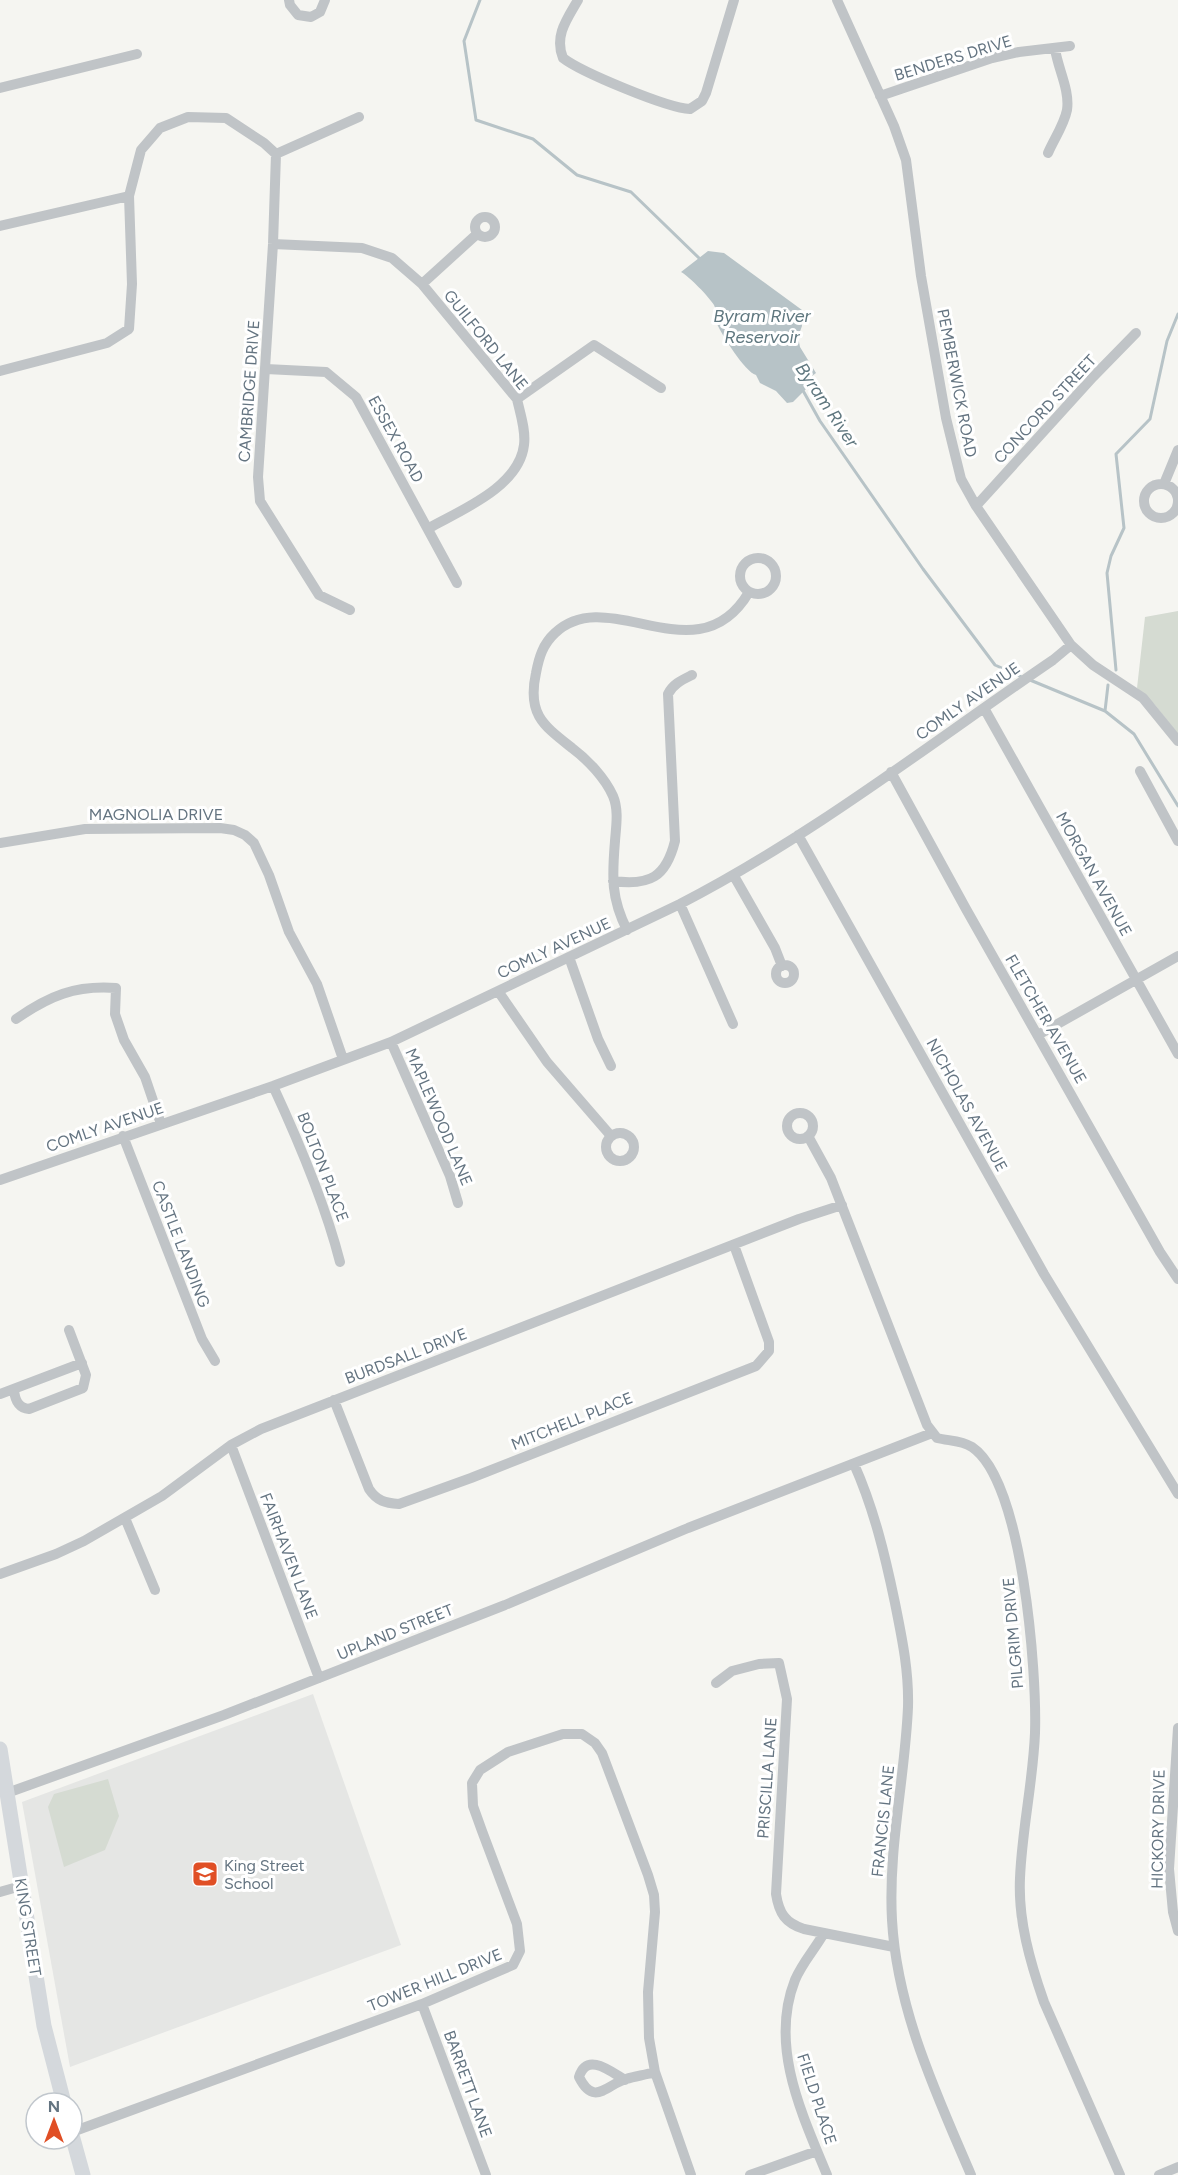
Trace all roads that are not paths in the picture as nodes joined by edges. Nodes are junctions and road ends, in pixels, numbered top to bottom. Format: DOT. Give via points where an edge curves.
graph roads {
  1 [pos="289,0"];
  2 [pos="325,0"];
  3 [pos="578,0"];
  4 [pos="734,0"];
  5 [pos="837,0"];
  6 [pos="1070,46"];
  7 [pos="1055,50"];
  8 [pos="137,54"];
  9 [pos="0,88"];
  10 [pos="880,96"];
  11 [pos="359,117"];
  12 [pos="1048,153"];
  13 [pos="276,154"];
  14 [pos="129,196"];
  15 [pos="0,226"];
  16 [pos="477,234"];
  17 [pos="273,244"];
  18 [pos="422,284"];
  19 [pos="1136,333"];
  20 [pos="266,369"];
  21 [pos="0,370"];
  22 [pos="660,388"];
  23 [pos="517,399"];
  24 [pos="1178,450"];
  25 [pos="1164,484"];
  26 [pos="976,506"];
  27 [pos="429,528"];
  28 [pos="457,583"];
  29 [pos="749,592"];
  30 [pos="350,610"];
  31 [pos="1071,645"];
  32 [pos="692,675"];
  33 [pos="984,708"];
  34 [pos="1178,741"];
  35 [pos="1140,771"];
  36 [pos="891,772"];
  37 [pos="798,835"];
  38 [pos="1178,841"];
  39 [pos="0,843"];
  40 [pos="734,876"];
  41 [pos="613,881"];
  42 [pos="680,904"];
  43 [pos="627,930"];
  44 [pos="1178,956"];
  45 [pos="569,957"];
  46 [pos="782,966"];
  47 [pos="1135,979"];
  48 [pos="498,991"];
  49 [pos="16,1019"];
  50 [pos="734,1024"];
  51 [pos="1038,1035"];
  52 [pos="391,1042"];
  53 [pos="1178,1053"];
  54 [pos="343,1059"];
  55 [pos="610,1066"];
  56 [pos="273,1086"];
  57 [pos="161,1124"];
  58 [pos="123,1136"];
  59 [pos="611,1136"];
  60 [pos="808,1136"];
  61 [pos="0,1180"];
  62 [pos="458,1203"];
  63 [pos="842,1205"];
  64 [pos="735,1245"];
  65 [pos="340,1262"];
  66 [pos="1178,1279"];
  67 [pos="69,1330"];
  68 [pos="215,1360"];
  69 [pos="82,1363"];
  70 [pos="14,1390"];
  71 [pos="0,1394"];
  72 [pos="334,1400"];
  73 [pos="932,1433"];
  74 [pos="231,1445"];
  75 [pos="854,1464"];
  76 [pos="1178,1494"];
  77 [pos="125,1518"];
  78 [pos="0,1574"];
  79 [pos="155,1590"];
  80 [pos="319,1678"];
  81 [pos="716,1683"];
  82 [pos="1178,1728"];
  83 [pos="0,1749"];
  84 [pos="7,1793"];
  85 [pos="21,1886"];
  86 [pos="0,1892"];
  87 [pos="1178,1931"];
  88 [pos="824,1933"];
  89 [pos="894,1947"];
  90 [pos="422,2004"];
  91 [pos="655,2072"];
  92 [pos="625,2079"];
  93 [pos="61,2091"];
  94 [pos="84,2129"];
  95 [pos="77,2151"];
  96 [pos="817,2151"];
  97 [pos="1178,2167"];
  98 [pos="83,2175"];
  99 [pos="486,2175"];
  100 [pos="691,2175"];
  101 [pos="750,2175"];
  102 [pos="827,2175"];
  103 [pos="971,2175"];
  104 [pos="1120,2175"];
  105 [pos="1159,2175"];
  1 -- 2 [label="street" via="298,15 311,17 320,12"];
  3 -- 4 [label="street" via="563,26 559,48 562,57 621,86 690,109 706,93"];
  5 -- 10 [label="street, PEMBERWICK ROAD"];
  6 -- 7 [label="street, BENDERS DRIVE"];
  7 -- 10 [label="street, BENDERS DRIVE" via="992,58"];
  7 -- 12 [label="street" via="1067,108"];
  8 -- 9 [label="street"];
  10 -- 26 [label="street, PEMBERWICK ROAD" via="906,160 921,276 952,447 961,479"];
  11 -- 13 [label="street"];
  13 -- 14 [label="street" via="226,118 188,117 160,128 141,150"];
  13 -- 17 [label="street, CAMBRIDGE DRIVE"];
  14 -- 15 [label="street"];
  14 -- 21 [label="street" via="129,329 107,343"];
  16 -- 18 [label="street"];
  17 -- 18 [label="street, GUILFORD LANE" via="362,248 392,258"];
  17 -- 20 [label="street, CAMBRIDGE DRIVE"];
  18 -- 23 [label="street, GUILFORD LANE"];
  19 -- 26 [label="street, CONCORD STREET"];
  20 -- 27 [label="street, ESSEX ROAD" via="326,372 356,397"];
  20 -- 30 [label="street, CAMBRIDGE DRIVE" via="258,477 260,501 319,595"];
  22 -- 23 [label="street" via="594,345"];
  23 -- 27 [label="street, GUILFORD LANE" via="524,446 514,472 495,490"];
  24 -- 25 [label="street"];
  26 -- 31 [label="street, PEMBERWICK ROAD"];
  27 -- 28 [label="street, ESSEX ROAD"];
  29 -- 41 [label="street" via="735,611 708,627 664,629 591,616 568,623 542,649 533,685 538,718 586,761 614,799"];
  31 -- 33 [label="street, COMLY AVENUE"];
  31 -- 34 [label="street, PEMBERWICK ROAD" via="1143,698"];
  32 -- 41 [label="street" via="678,682 668,694 675,841 670,861 657,876 632,882"];
  33 -- 36 [label="street, COMLY AVENUE"];
  33 -- 47 [label="street, MORGAN AVENUE"];
  35 -- 38 [label="street"];
  36 -- 37 [label="street, COMLY AVENUE"];
  36 -- 51 [label="street, FLETCHER AVENUE"];
  37 -- 40 [label="street, COMLY AVENUE"];
  37 -- 76 [label="street, NICHOLAS AVENUE" via="1044,1274"];
  39 -- 54 [label="street, MAGNOLIA DRIVE" via="85,829 220,828 245,835 254,843 289,932 317,984"];
  40 -- 42 [label="street, COMLY AVENUE"];
  40 -- 46 [label="street"];
  41 -- 43 [label="street" via="616,909"];
  42 -- 43 [label="street, COMLY AVENUE"];
  42 -- 50 [label="street"];
  43 -- 45 [label="street, COMLY AVENUE"];
  44 -- 47 [label="street"];
  45 -- 48 [label="street, COMLY AVENUE"];
  45 -- 55 [label="street"];
  47 -- 51 [label="street"];
  47 -- 53 [label="street, MORGAN AVENUE"];
  48 -- 52 [label="street, COMLY AVENUE"];
  48 -- 59 [label="street" via="547,1062"];
  49 -- 57 [label="street" via="59,994 83,987 116,988 115,1014 124,1040 145,1077"];
  51 -- 66 [label="street, FLETCHER AVENUE"];
  52 -- 54 [label="street, COMLY AVENUE"];
  52 -- 62 [label="street, MAPLEWOOD LANE"];
  54 -- 56 [label="street, COMLY AVENUE"];
  56 -- 57 [label="street, COMLY AVENUE"];
  56 -- 65 [label="street, BOLTON PLACE" via="333,1235"];
  57 -- 58 [label="street, COMLY AVENUE"];
  58 -- 61 [label="street, COMLY AVENUE"];
  58 -- 68 [label="street, CASTLE LANDING" via="202,1339"];
  60 -- 63 [label="street"];
  63 -- 64 [label="street, BURDSALL DRIVE"];
  63 -- 73 [label="street"];
  64 -- 72 [label="street, BURDSALL DRIVE"];
  64 -- 72 [label="street, MITCHELL PLACE" via="769,1342 769,1351 756,1366 471,1478 399,1504 374,1497"];
  67 -- 69 [label="street"];
  69 -- 70 [label="street"];
  69 -- 70 [label="street" via="86,1381 83,1388 71,1394 29,1409 15,1400"];
  70 -- 71 [label="street"];
  72 -- 74 [label="street, BURDSALL DRIVE"];
  73 -- 75 [label="street, UPLAND STREET"];
  73 -- 104 [label="street, PILGRIM DRIVE" via="937,1438 972,1447 990,1465 1020,1553 1035,1731 1020,1879 1022,1923 1044,2002"];
  74 -- 77 [label="street, BURDSALL DRIVE"];
  74 -- 80 [label="street, FAIRHAVEN LANE"];
  75 -- 80 [label="street, UPLAND STREET"];
  75 -- 89 [label="street, FRANCIS LANE" via="877,1524 907,1662 906,1731 892,1850"];
  77 -- 78 [label="street, BURDSALL DRIVE" via="56,1554"];
  77 -- 79 [label="street"];
  80 -- 84 [label="street, UPLAND STREET"];
  81 -- 88 [label="street, PRISCILLA LANE" via="732,1671 779,1663 787,1699 777,1904 791,1925"];
  82 -- 87 [label="street, HICKORY DRIVE" via="1169,1869"];
  83 -- 84 [label="main road, KING STREET"];
  84 -- 85 [label="main road, KING STREET"];
  85 -- 86 [label="street"];
  85 -- 93 [label="main road, KING STREET" via="44,2026"];
  88 -- 89 [label="street"];
  88 -- 96 [label="street, FIELD PLACE" via="795,1980 785,2035 789,2072"];
  89 -- 103 [label="street, FRANCIS LANE" via="916,2040"];
  90 -- 91 [label="street, TOWER HILL DRIVE" via="513,1965 520,1951 517,1924 474,1806 474,1776 508,1752 563,1734 582,1734 596,1743 602,1753 654,1895 648,2025"];
  90 -- 94 [label="street, TOWER HILL DRIVE"];
  90 -- 99 [label="street, BARRETT LANE"];
  91 -- 92 [label="street"];
  91 -- 100 [label="street, TOWER HILL DRIVE"];
  95 -- 98 [label="main road"];
  96 -- 101 [label="street"];
  96 -- 102 [label="street, FIELD PLACE"];
  97 -- 105 [label="street"];
}
